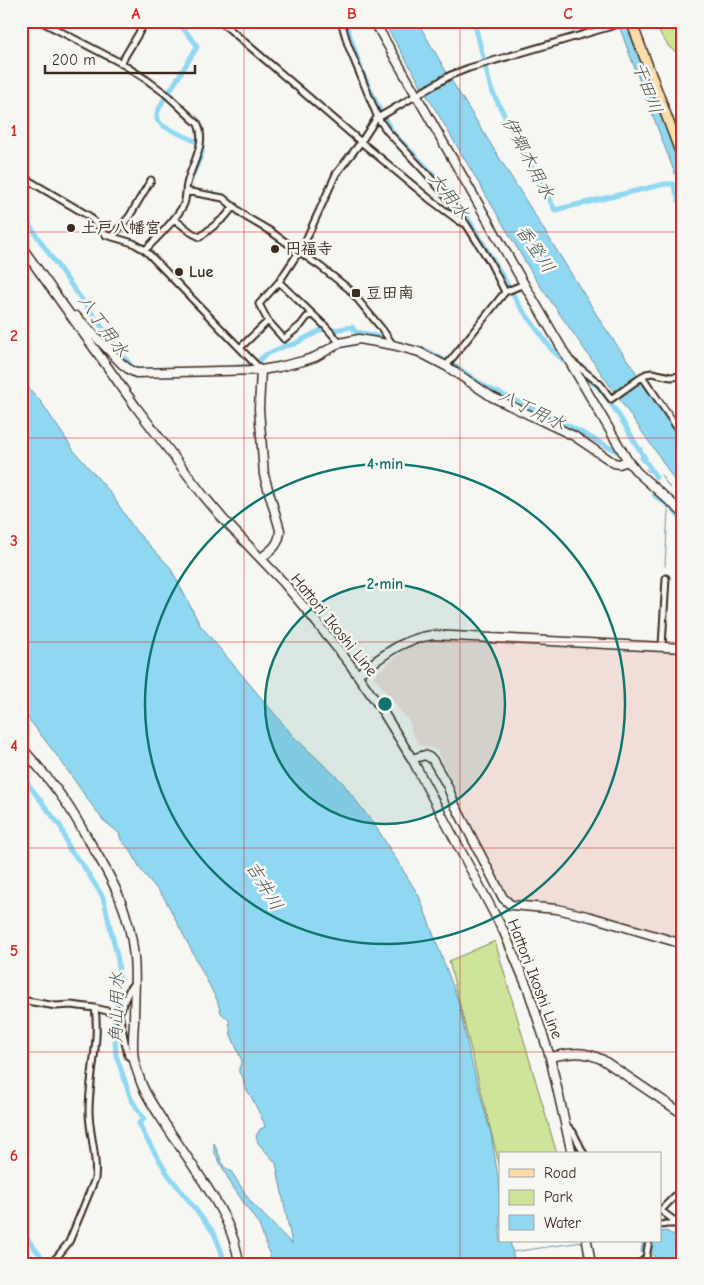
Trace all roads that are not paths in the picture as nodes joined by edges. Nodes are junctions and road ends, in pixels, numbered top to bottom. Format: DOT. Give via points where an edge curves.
graph roads {
  1 [pos="40,21"];
  2 [pos="146,21"];
  3 [pos="220,21"];
  4 [pos="341,21"];
  5 [pos="374,21"];
  6 [pos="630,21"];
  7 [pos="122,63"];
  8 [pos="418,95"];
  9 [pos="381,116"];
  10 [pos="361,142"];
  11 [pos="683,160"];
  12 [pos="21,176"];
  13 [pos="151,180"];
  14 [pos="186,191"];
  15 [pos="234,206"];
  16 [pos="174,219"];
  17 [pos="466,224"];
  18 [pos="112,236"];
  19 [pos="21,246"];
  20 [pos="145,250"];
  21 [pos="299,251"];
  22 [pos="279,282"];
  23 [pos="524,284"];
  24 [pos="509,291"];
  25 [pos="63,305"];
  26 [pos="313,314"];
  27 [pos="268,321"];
  28 [pos="340,343"];
  29 [pos="393,345"];
  30 [pos="240,348"];
  31 [pos="570,360"];
  32 [pos="446,366"];
  33 [pos="261,370"];
  34 [pos="683,376"];
  35 [pos="642,377"];
  36 [pos="683,427"];
  37 [pos="628,461"];
  38 [pos="683,513"];
  39 [pos="261,558"];
  40 [pos="666,578"];
  41 [pos="662,646"];
  42 [pos="683,648"];
  43 [pos="358,674"];
  44 [pos="21,746"];
  45 [pos="412,759"];
  46 [pos="683,944"];
  47 [pos="135,983"];
  48 [pos="21,1000"];
  49 [pos="95,1008"];
  50 [pos="119,1014"];
  51 [pos="550,1057"];
  52 [pos="134,1060"];
  53 [pos="683,1114"];
  54 [pos="566,1125"];
  55 [pos="572,1152"];
  56 [pos="583,1152"];
  57 [pos="683,1188"];
  58 [pos="662,1209"];
  59 [pos="662,1211"];
  60 [pos="681,1224"];
  61 [pos="662,1225"];
  62 [pos="587,1242"];
  63 [pos="649,1242"];
  64 [pos="50,1264"];
  65 [pos="239,1264"];
  66 [pos="591,1264"];
  67 [pos="639,1264"];
  1 -- 7 [label="street"];
  2 -- 7 [label="street"];
  3 -- 10 [label="street"];
  4 -- 9 [label="street" via="348,45"];
  5 -- 8 [label="street"];
  6 -- 8 [label="street" via="486,62 451,76"];
  6 -- 11 [label="main road"];
  7 -- 14 [label="street" via="166,94 198,124 199,146"];
  8 -- 9 [label="street"];
  8 -- 23 [label="street"];
  9 -- 10 [label="street"];
  9 -- 17 [label="street" via="387,131 447,197"];
  10 -- 17 [label="street" via="432,201"];
  10 -- 21 [label="street" via="336,174"];
  12 -- 18 [label="street" via="89,216 106,235"];
  13 -- 18 [label="street" via="129,218"];
  14 -- 15 [label="street" via="223,198"];
  14 -- 16 [label="street" via="184,205"];
  15 -- 16 [label="street" via="200,237"];
  15 -- 21 [label="street"];
  16 -- 20 [label="street"];
  17 -- 24 [label="street"];
  18 -- 20 [label="street"];
  19 -- 25 [label="street, Hattori Ikoshi Line"];
  20 -- 30 [label="street"];
  21 -- 22 [label="street"];
  21 -- 29 [label="street" via="349,289"];
  22 -- 26 [label="street"];
  22 -- 27 [label="street" via="259,304"];
  23 -- 24 [label="street"];
  23 -- 31 [label="street"];
  24 -- 32 [label="street"];
  25 -- 33 [label="street" via="122,364 136,373"];
  25 -- 39 [label="street, Hattori Ikoshi Line" via="203,495"];
  26 -- 27 [label="street" via="284,339"];
  26 -- 28 [label="street"];
  27 -- 30 [label="street"];
  28 -- 29 [label="street" via="358,339"];
  28 -- 33 [label="street" via="315,357"];
  29 -- 32 [label="street" via="419,352"];
  30 -- 33 [label="street"];
  31 -- 35 [label="street" via="612,398"];
  31 -- 37 [label="street"];
  32 -- 37 [label="street" via="492,397 574,436 614,463"];
  33 -- 39 [label="street" via="259,408 264,476 279,522 280,538"];
  34 -- 35 [label="street" via="652,373"];
  35 -- 36 [label="street" via="678,429"];
  37 -- 38 [label="street"];
  39 -- 43 [label="street, Hattori Ikoshi Line"];
  40 -- 41 [label="street"];
  41 -- 42 [label="street"];
  41 -- 43 [label="street" via="433,635 393,648"];
  43 -- 45 [label="street, Hattori Ikoshi Line"];
  44 -- 47 [label="street" via="65,801 106,867 132,934"];
  45 -- 46 [label="street" via="426,755 432,759 507,903 591,917"];
  45 -- 51 [label="street, Hattori Ikoshi Line" via="504,932 528,989"];
  47 -- 50 [label="street"];
  47 -- 52 [label="street"];
  48 -- 49 [label="street"];
  49 -- 50 [label="street"];
  49 -- 64 [label="street" via="97,1022 89,1114 95,1179 69,1242"];
  50 -- 52 [label="street" via="128,1056"];
  51 -- 53 [label="street" via="572,1052 594,1056"];
  51 -- 54 [label="street, Hattori Ikoshi Line"];
  52 -- 65 [label="street" via="150,1099 224,1215"];
  54 -- 55 [label="street, Hattori Ikoshi Line"];
  54 -- 56 [label="street"];
  57 -- 58 [label="street"];
  59 -- 60 [label="street"];
  60 -- 61 [label="street"];
  62 -- 66 [label="street"];
  63 -- 67 [label="street" via="646,1258"];
}
